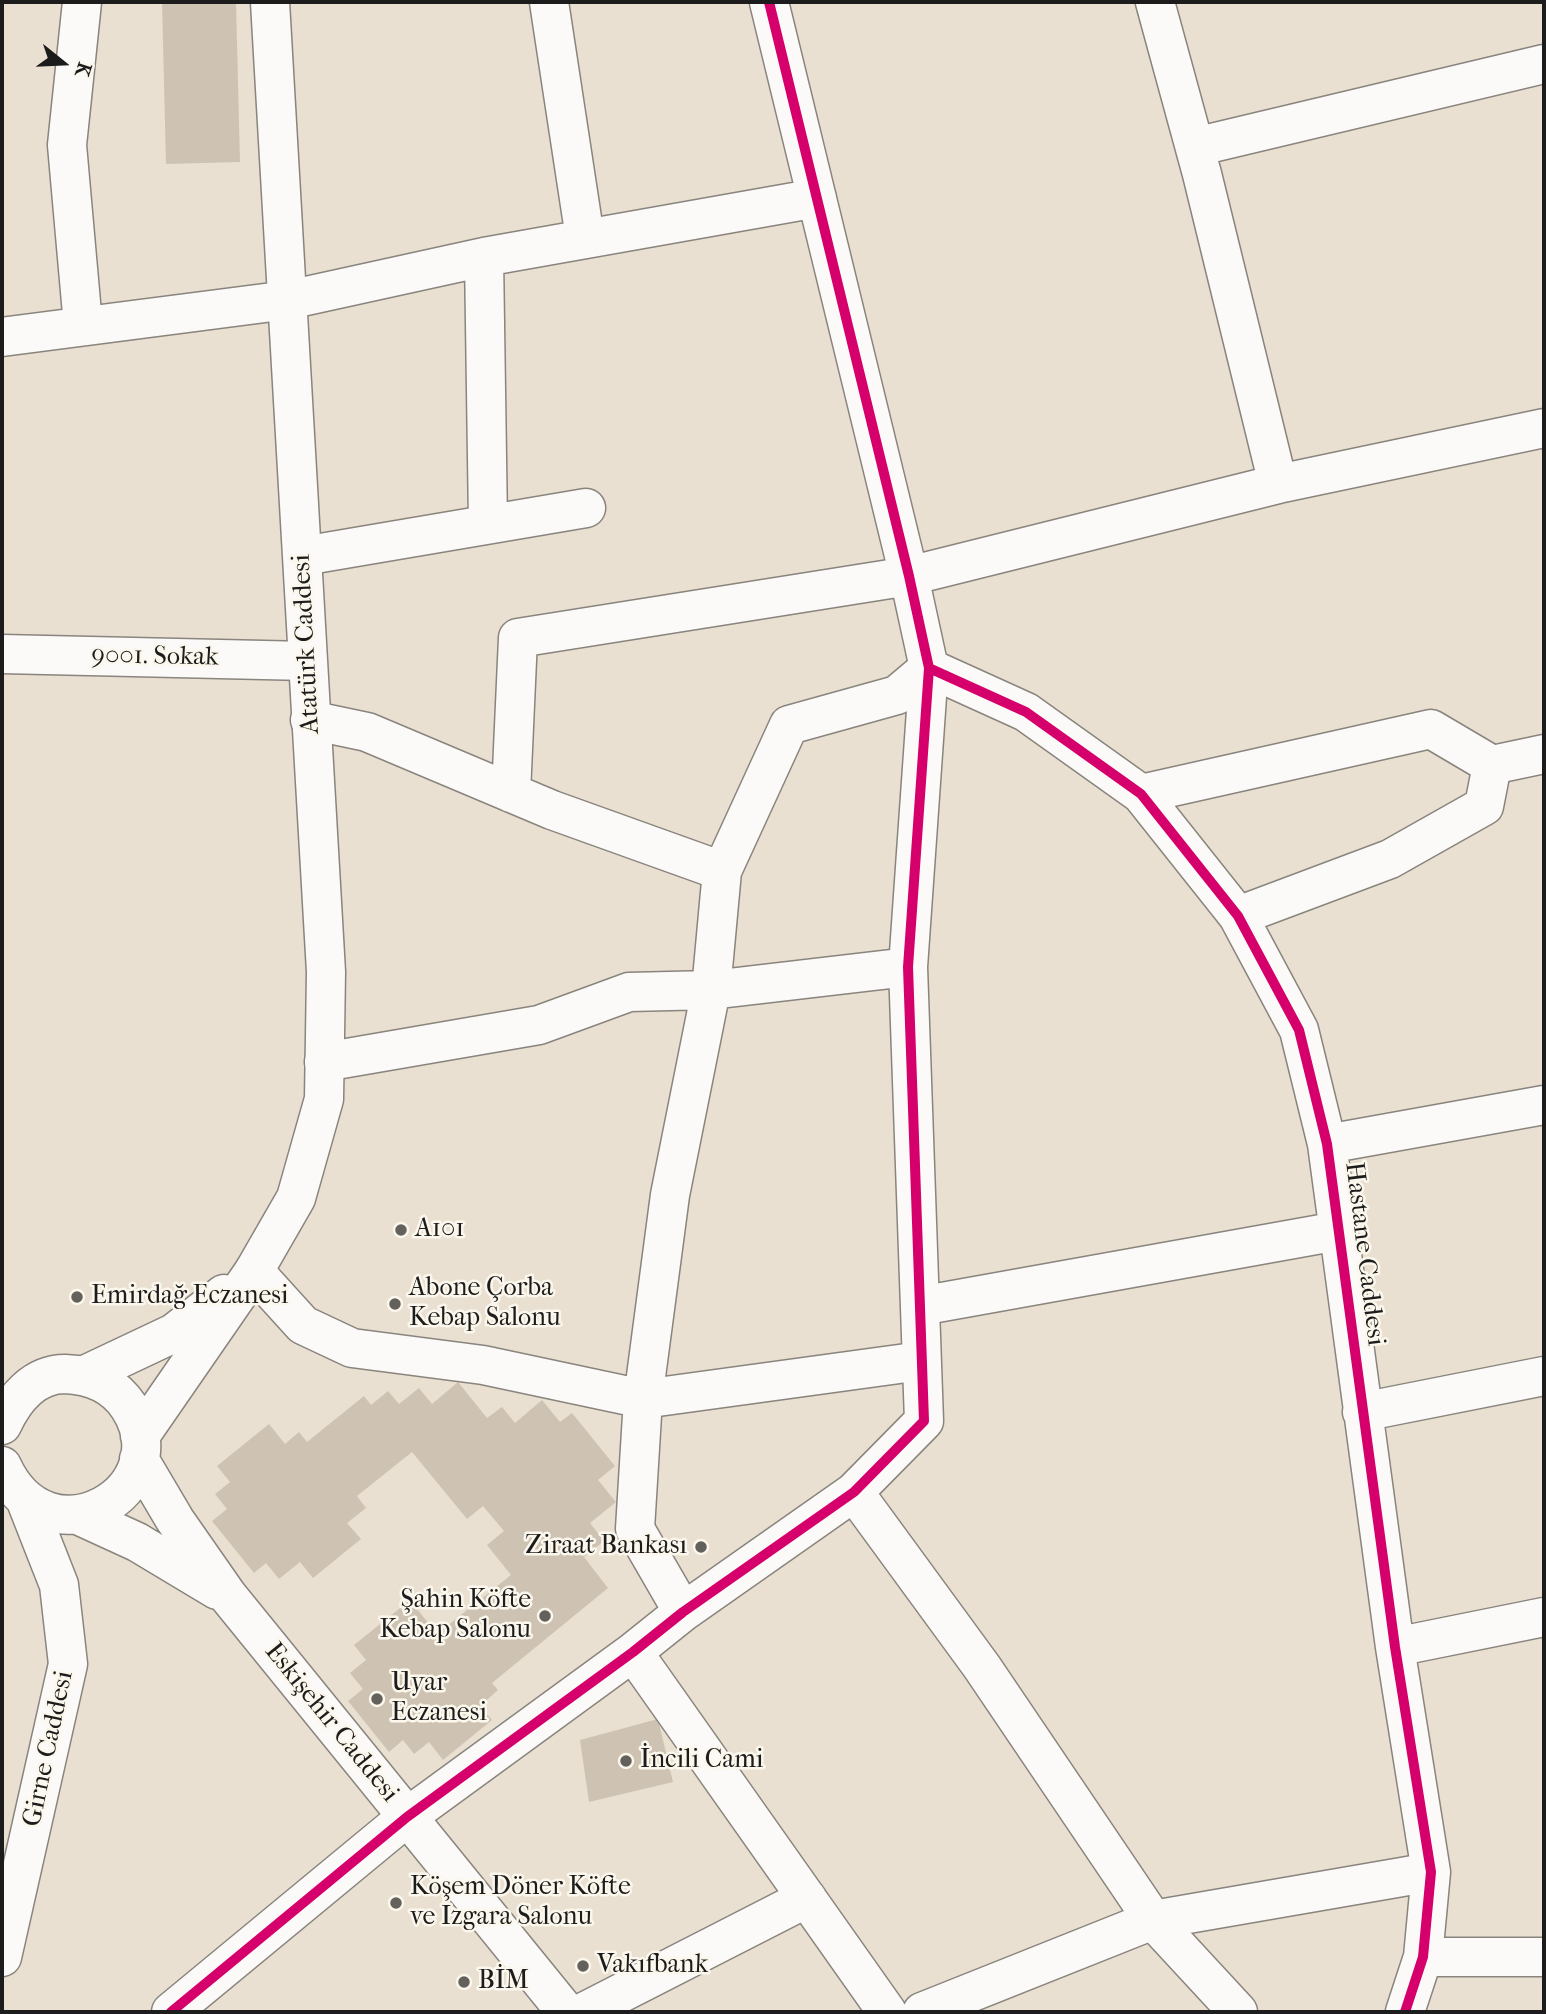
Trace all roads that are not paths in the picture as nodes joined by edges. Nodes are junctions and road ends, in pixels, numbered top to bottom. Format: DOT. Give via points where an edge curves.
graph roads {
  1 [pos="82,2"];
  2 [pos="270,2"];
  3 [pos="549,2"];
  4 [pos="769,2"];
  5 [pos="1155,2"];
  6 [pos="1544,64"];
  7 [pos="1195,147"];
  8 [pos="817,198"];
  9 [pos="585,238"];
  10 [pos="484,257"];
  11 [pos="288,300"];
  12 [pos="83,325"];
  13 [pos="2,337"];
  14 [pos="1544,428"];
  15 [pos="1278,484"];
  16 [pos="586,508"];
  17 [pos="488,524"];
  18 [pos="303,556"];
  19 [pos="909,576"];
  20 [pos="2,654"];
  21 [pos="307,661"];
  22 [pos="929,668"];
  23 [pos="310,720"];
  24 [pos="1544,754"];
  25 [pos="1492,765"];
  26 [pos="511,793"];
  27 [pos="1141,794"];
  28 [pos="722,871"];
  29 [pos="1238,916"];
  30 [pos="908,967"];
  31 [pos="710,990"];
  32 [pos="324,1062"];
  33 [pos="1544,1105"];
  34 [pos="1327,1144"];
  35 [pos="1338,1231"];
  36 [pos="254,1271"];
  37 [pos="920,1306"];
  38 [pos="921,1361"];
  39 [pos="73,1375"];
  40 [pos="1544,1377"];
  41 [pos="2,1378"];
  42 [pos="643,1399"];
  43 [pos="1362,1412"];
  44 [pos="2,1425"];
  45 [pos="139,1448"];
  46 [pos="10,1481"];
  47 [pos="854,1492"];
  48 [pos="78,1516"];
  49 [pos="228,1597"];
  50 [pos="683,1612"];
  51 [pos="1544,1616"];
  52 [pos="1395,1647"];
  53 [pos="634,1652"];
  54 [pos="407,1817"];
  55 [pos="1431,1872"];
  56 [pos="807,1898"];
  57 [pos="1153,1920"];
  58 [pos="2,1957"];
  59 [pos="1544,1957"];
  60 [pos="1423,1958"];
  61 [pos="170,2012"];
  62 [pos="566,2012"];
  63 [pos="584,2012"];
  64 [pos="887,2012"];
  65 [pos="922,2012"];
  66 [pos="1238,2012"];
  67 [pos="1405,2012"];
  1 -- 12 [label="street" via="67,145"];
  2 -- 11 [label="street, Atatürk Caddesi"];
  3 -- 9 [label="street"];
  4 -- 8 [label="street"];
  5 -- 7 [label="street"];
  6 -- 7 [label="street"];
  7 -- 15 [label="street"];
  8 -- 9 [label="street"];
  8 -- 19 [label="street"];
  9 -- 10 [label="street"];
  10 -- 11 [label="street"];
  10 -- 17 [label="street"];
  11 -- 12 [label="street"];
  11 -- 18 [label="street, Atatürk Caddesi"];
  12 -- 13 [label="street"];
  14 -- 15 [label="street"];
  15 -- 19 [label="street"];
  16 -- 17 [label="street"];
  17 -- 18 [label="street"];
  18 -- 21 [label="street, Atatürk Caddesi"];
  19 -- 22 [label="street"];
  19 -- 26 [label="street" via="518,638"];
  20 -- 21 [label="street, 9001. Sokak"];
  21 -- 23 [label="street, Atatürk Caddesi"];
  22 -- 27 [label="street, Hastane Caddesi" via="1026,712"];
  22 -- 28 [label="street" via="897,695 789,725"];
  22 -- 30 [label="street"];
  23 -- 26 [label="street" via="368,732"];
  23 -- 32 [label="street, Atatürk Caddesi" via="326,972"];
  24 -- 25 [label="street"];
  25 -- 27 [label="street" via="1430,729"];
  25 -- 29 [label="street" via="1484,806 1390,859"];
  26 -- 28 [label="street"];
  27 -- 29 [label="street, Hastane Caddesi"];
  28 -- 31 [label="street"];
  29 -- 34 [label="street, Hastane Caddesi" via="1299,1030"];
  30 -- 31 [label="street"];
  30 -- 37 [label="street"];
  31 -- 32 [label="street" via="629,992 539,1025"];
  31 -- 42 [label="street" via="670,1195"];
  32 -- 36 [label="street, Atatürk Caddesi" via="324,1099 296,1198"];
  33 -- 34 [label="street"];
  34 -- 35 [label="street, Hastane Caddesi"];
  35 -- 37 [label="street"];
  35 -- 43 [label="street, Hastane Caddesi"];
  36 -- 39 [label="street, Atatürk Caddesi" via="174,1333"];
  36 -- 42 [label="street" via="303,1325 352,1348 483,1365"];
  36 -- 45 [label="street, Atatürk Caddesi"];
  37 -- 38 [label="street"];
  38 -- 42 [label="street"];
  38 -- 47 [label="street" via="924,1421"];
  39 -- 41 [label="street"];
  39 -- 44 [label="street, Atatürk Caddesi" via="41,1380 23,1391"];
  39 -- 45 [label="street, Eskişehir Caddesi" via="105,1383 122,1397 134,1415"];
  40 -- 43 [label="street"];
  42 -- 50 [label="street" via="635,1529"];
  43 -- 52 [label="street, Hastane Caddesi"];
  45 -- 48 [label="street, Atatürk Caddesi" via="132,1479 118,1497"];
  45 -- 49 [label="street, Eskişehir Caddesi" via="175,1520"];
  46 -- 48 [label="street, Eskişehir Caddesi" via="59,1516"];
  46 -- 58 [label="street, Girne Caddesi" via="59,1585 68,1664"];
  47 -- 50 [label="street"];
  47 -- 57 [label="street" via="982,1667"];
  48 -- 49 [label="street, Eskişehir Caddesi" via="137,1542"];
  49 -- 54 [label="street, Eskişehir Caddesi"];
  50 -- 53 [label="street"];
  51 -- 52 [label="street"];
  52 -- 55 [label="street, Hastane Caddesi"];
  53 -- 54 [label="street"];
  53 -- 56 [label="street"];
  54 -- 61 [label="street"];
  54 -- 62 [label="street, Eskişehir Caddesi"];
  55 -- 57 [label="street"];
  55 -- 60 [label="street, Hastane Caddesi"];
  56 -- 63 [label="street"];
  56 -- 64 [label="street"];
  57 -- 65 [label="street"];
  57 -- 66 [label="street"];
  59 -- 60 [label="street"];
  60 -- 67 [label="street, Hastane Caddesi"];
}
